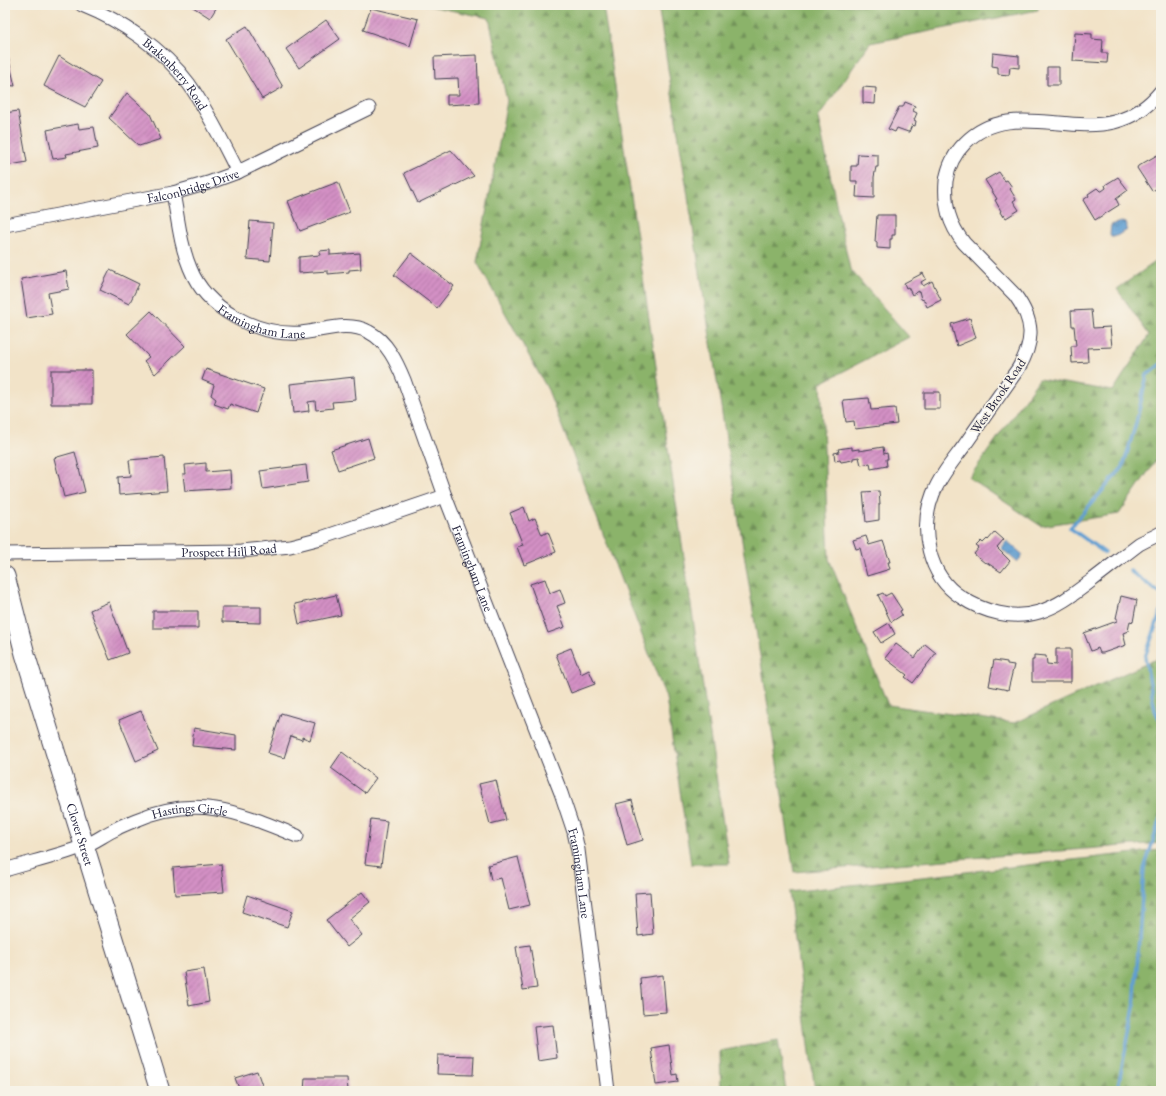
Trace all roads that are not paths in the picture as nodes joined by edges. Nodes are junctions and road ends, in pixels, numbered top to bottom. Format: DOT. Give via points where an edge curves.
graph roads {
  1 [pos="82,5"];
  2 [pos="1161,90"];
  3 [pos="368,108"];
  4 [pos="238,172"];
  5 [pos="173,193"];
  6 [pos="5,226"];
  7 [pos="445,496"];
  8 [pos="1161,533"];
  9 [pos="5,554"];
  10 [pos="5,576"];
  11 [pos="297,836"];
  12 [pos="85,846"];
  13 [pos="5,870"];
  14 [pos="160,1091"];
  15 [pos="608,1091"];
  1 -- 4 [label="street, Brakenberry Road" via="131,30 170,62 204,108"];
  2 -- 8 [label="street, West Brook Road" via="1137,112 1113,122 1086,124 1015,121 992,126 969,140 954,159 946,179 946,204 952,225 964,243 1015,295 1027,315 1030,336 1025,358 938,482 929,508 927,536 933,562 949,587 972,604 986,610 1014,615 1038,612 1066,600 1141,544"];
  3 -- 4 [label="street, Falconbridge Drive"];
  4 -- 5 [label="street, Falconbridge Drive"];
  5 -- 6 [label="street, Falconbridge Drive"];
  5 -- 7 [label="street, Framingham Lane" via="190,269 200,286 227,312 244,323 283,333 339,326 361,328 385,345 404,380"];
  7 -- 9 [label="street, Prospect Hill Road" via="321,538 276,548 241,551"];
  7 -- 15 [label="street, Framingham Lane" via="574,832"];
  10 -- 12 [label="main road, Clover Street" via="25,654"];
  11 -- 12 [label="street, Hastings Circle" via="234,812 216,808 186,807 155,813 116,828"];
  12 -- 13 [label="street, Hastings Circle"];
  12 -- 14 [label="main road, Clover Street"];
}
